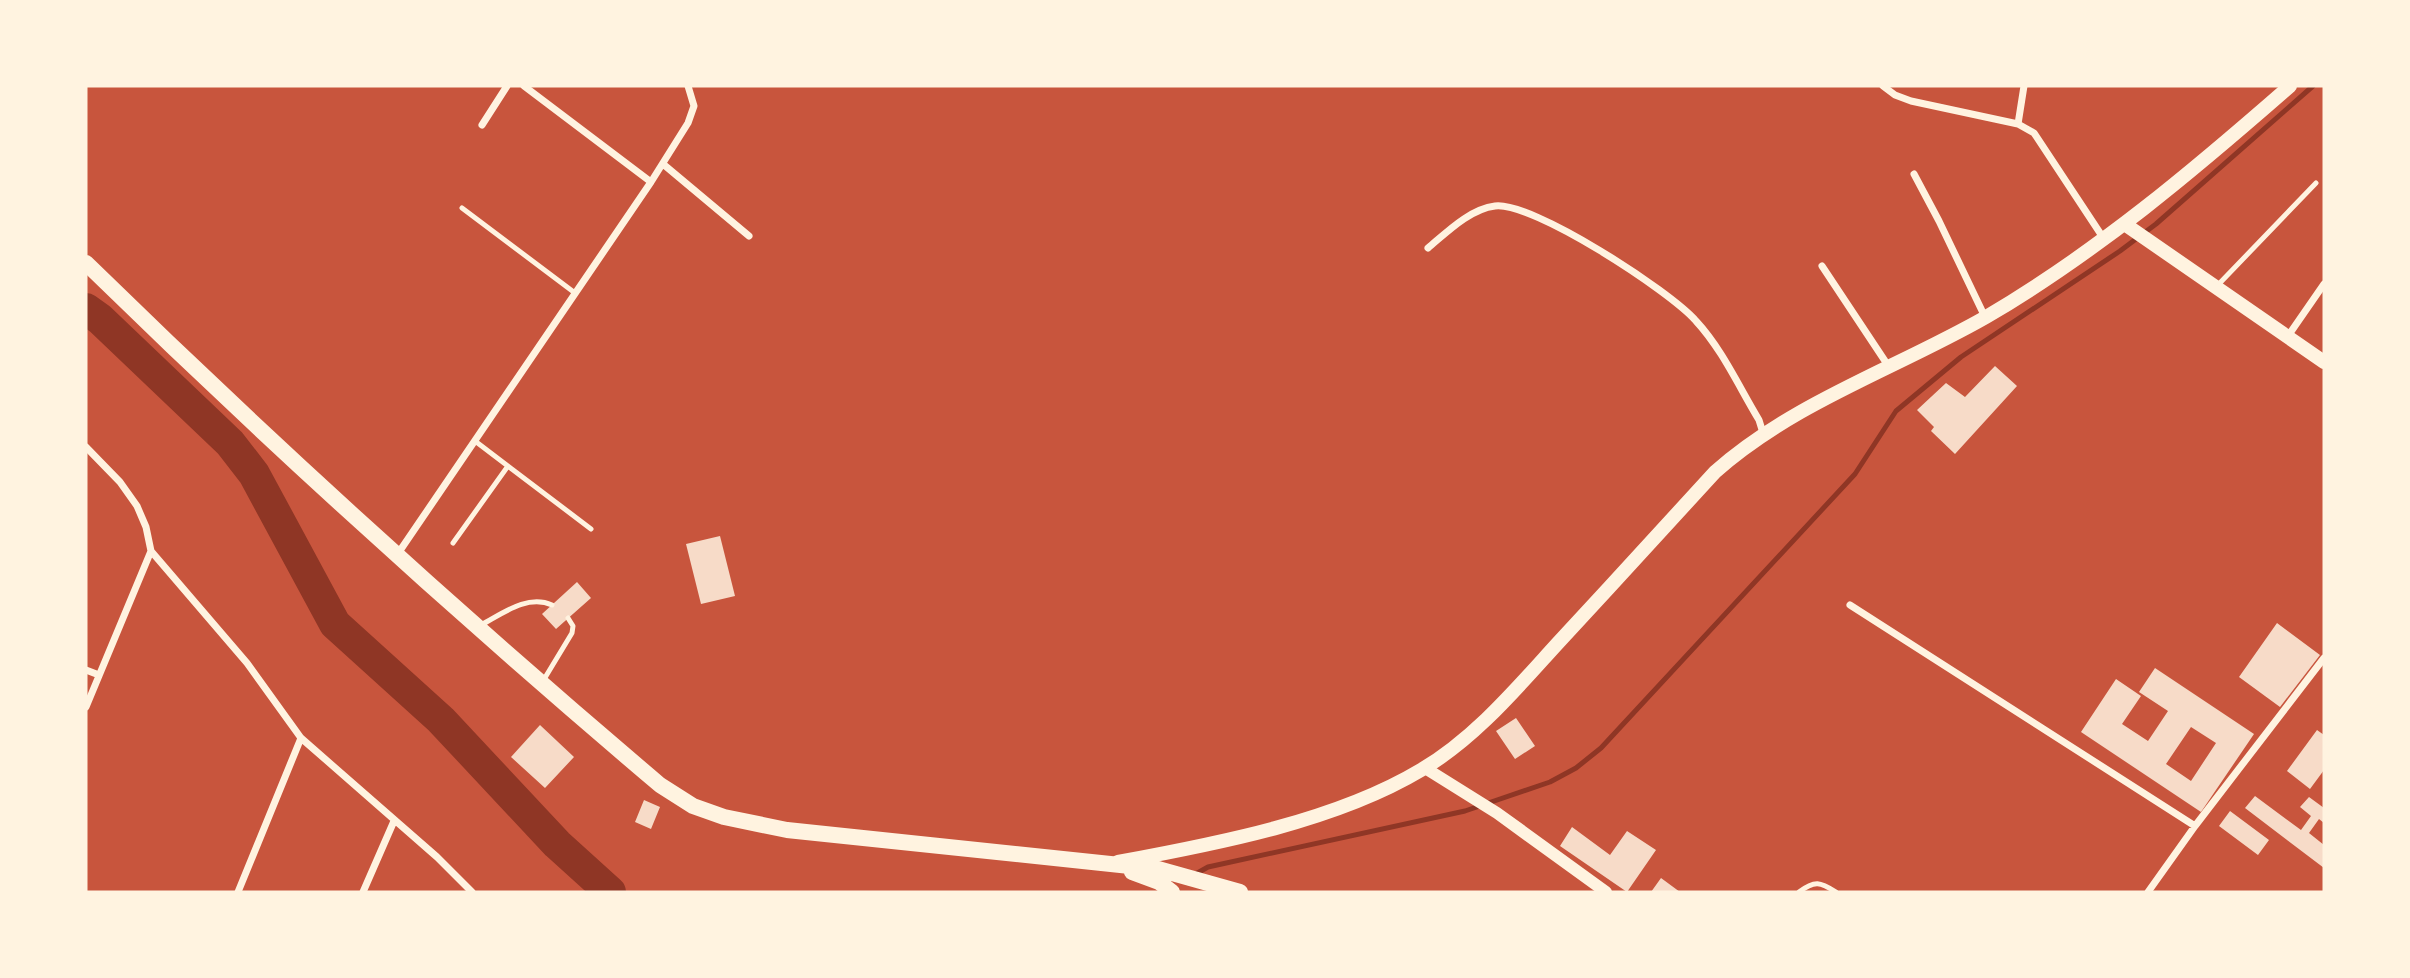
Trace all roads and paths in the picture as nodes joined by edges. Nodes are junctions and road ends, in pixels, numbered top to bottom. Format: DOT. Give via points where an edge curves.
graph roads {
  1 [pos="507,86"];
  2 [pos="524,86"];
  3 [pos="688,86"];
  4 [pos="1882,86"];
  5 [pos="2024,86"];
  6 [pos="2290,86"];
  7 [pos="2018,124"];
  8 [pos="482,125"];
  9 [pos="663,164"];
  10 [pos="1914,174"];
  11 [pos="651,182"];
  12 [pos="2316,183"];
  13 [pos="462,208"];
  14 [pos="2132,228"];
  15 [pos="750,236"];
  16 [pos="2105,239"];
  17 [pos="1428,248"];
  18 [pos="2088,250"];
  19 [pos="86,263"];
  20 [pos="1822,265"];
  21 [pos="2324,284"];
  22 [pos="2216,287"];
  23 [pos="575,293"];
  24 [pos="1984,317"];
  25 [pos="2288,336"];
  26 [pos="2324,362"];
  27 [pos="1889,367"];
  28 [pos="1763,433"];
  29 [pos="475,441"];
  30 [pos="86,447"];
  31 [pos="508,466"];
  32 [pos="591,529"];
  33 [pos="453,543"];
  34 [pos="151,551"];
  35 [pos="397,555"];
  36 [pos="552,605"];
  37 [pos="1850,605"];
  38 [pos="568,618"];
  39 [pos="478,627"];
  40 [pos="2324,658"];
  41 [pos="86,670"];
  42 [pos="99,675"];
  43 [pos="542,684"];
  44 [pos="86,707"];
  45 [pos="301,738"];
  46 [pos="1425,768"];
  47 [pos="394,821"];
  48 [pos="2195,826"];
  49 [pos="1110,863"];
  50 [pos="1169,889"];
  51 [pos="238,892"];
  52 [pos="363,892"];
  53 [pos="472,892"];
  54 [pos="1240,892"];
  55 [pos="1606,892"];
  56 [pos="1799,892"];
  57 [pos="1836,892"];
  58 [pos="2148,892"];
  1 -- 8 [label="street"];
  2 -- 11 [label="street"];
  3 -- 9 [label="street" via="694,106"];
  4 -- 7 [label="street" via="1911,101"];
  5 -- 7 [label="street"];
  6 -- 14 [label="main road" via="2172,187"];
  7 -- 16 [label="street" via="2040,140"];
  9 -- 11 [label="street"];
  9 -- 15 [label="street"];
  10 -- 24 [label="street"];
  11 -- 23 [label="street"];
  12 -- 22 [label="lane"];
  13 -- 23 [label="lane"];
  14 -- 16 [label="main road"];
  14 -- 18 [label="main road" via="2111,247"];
  14 -- 22 [label="main road"];
  16 -- 18 [label="main road"];
  17 -- 28 [label="street" via="1462,220 1498,205 1567,231 1683,306 1710,337"];
  18 -- 24 [label="main road"];
  19 -- 35 [label="main road"];
  20 -- 27 [label="street"];
  21 -- 25 [label="street"];
  22 -- 25 [label="main road"];
  23 -- 29 [label="street"];
  24 -- 27 [label="main road"];
  25 -- 26 [label="main road"];
  27 -- 28 [label="main road"];
  28 -- 46 [label="main road" via="1715,472 1476,728"];
  29 -- 31 [label="lane"];
  29 -- 35 [label="street"];
  30 -- 34 [label="street" via="137,506"];
  31 -- 32 [label="lane"];
  31 -- 33 [label="lane"];
  34 -- 42 [label="street"];
  34 -- 45 [label="street" via="247,663"];
  35 -- 39 [label="main road"];
  36 -- 39 [label="lane" via="522,603"];
  37 -- 48 [label="street"];
  38 -- 43 [label="lane" via="572,633"];
  39 -- 43 [label="main road"];
  40 -- 48 [label="street"];
  41 -- 42 [label="street"];
  42 -- 44 [label="street"];
  43 -- 49 [label="main road" via="660,785 693,806 724,817 787,830"];
  45 -- 47 [label="street"];
  45 -- 51 [label="street"];
  46 -- 49 [label="main road" via="1334,810"];
  46 -- 55 [label="street" via="1497,813"];
  47 -- 52 [label="street"];
  47 -- 53 [label="street"];
  48 -- 58 [label="street"];
  49 -- 50 [label="main road"];
  49 -- 54 [label="main road" via="1158,869"];
  56 -- 57 [label="lane" via="1821,883"];
}
